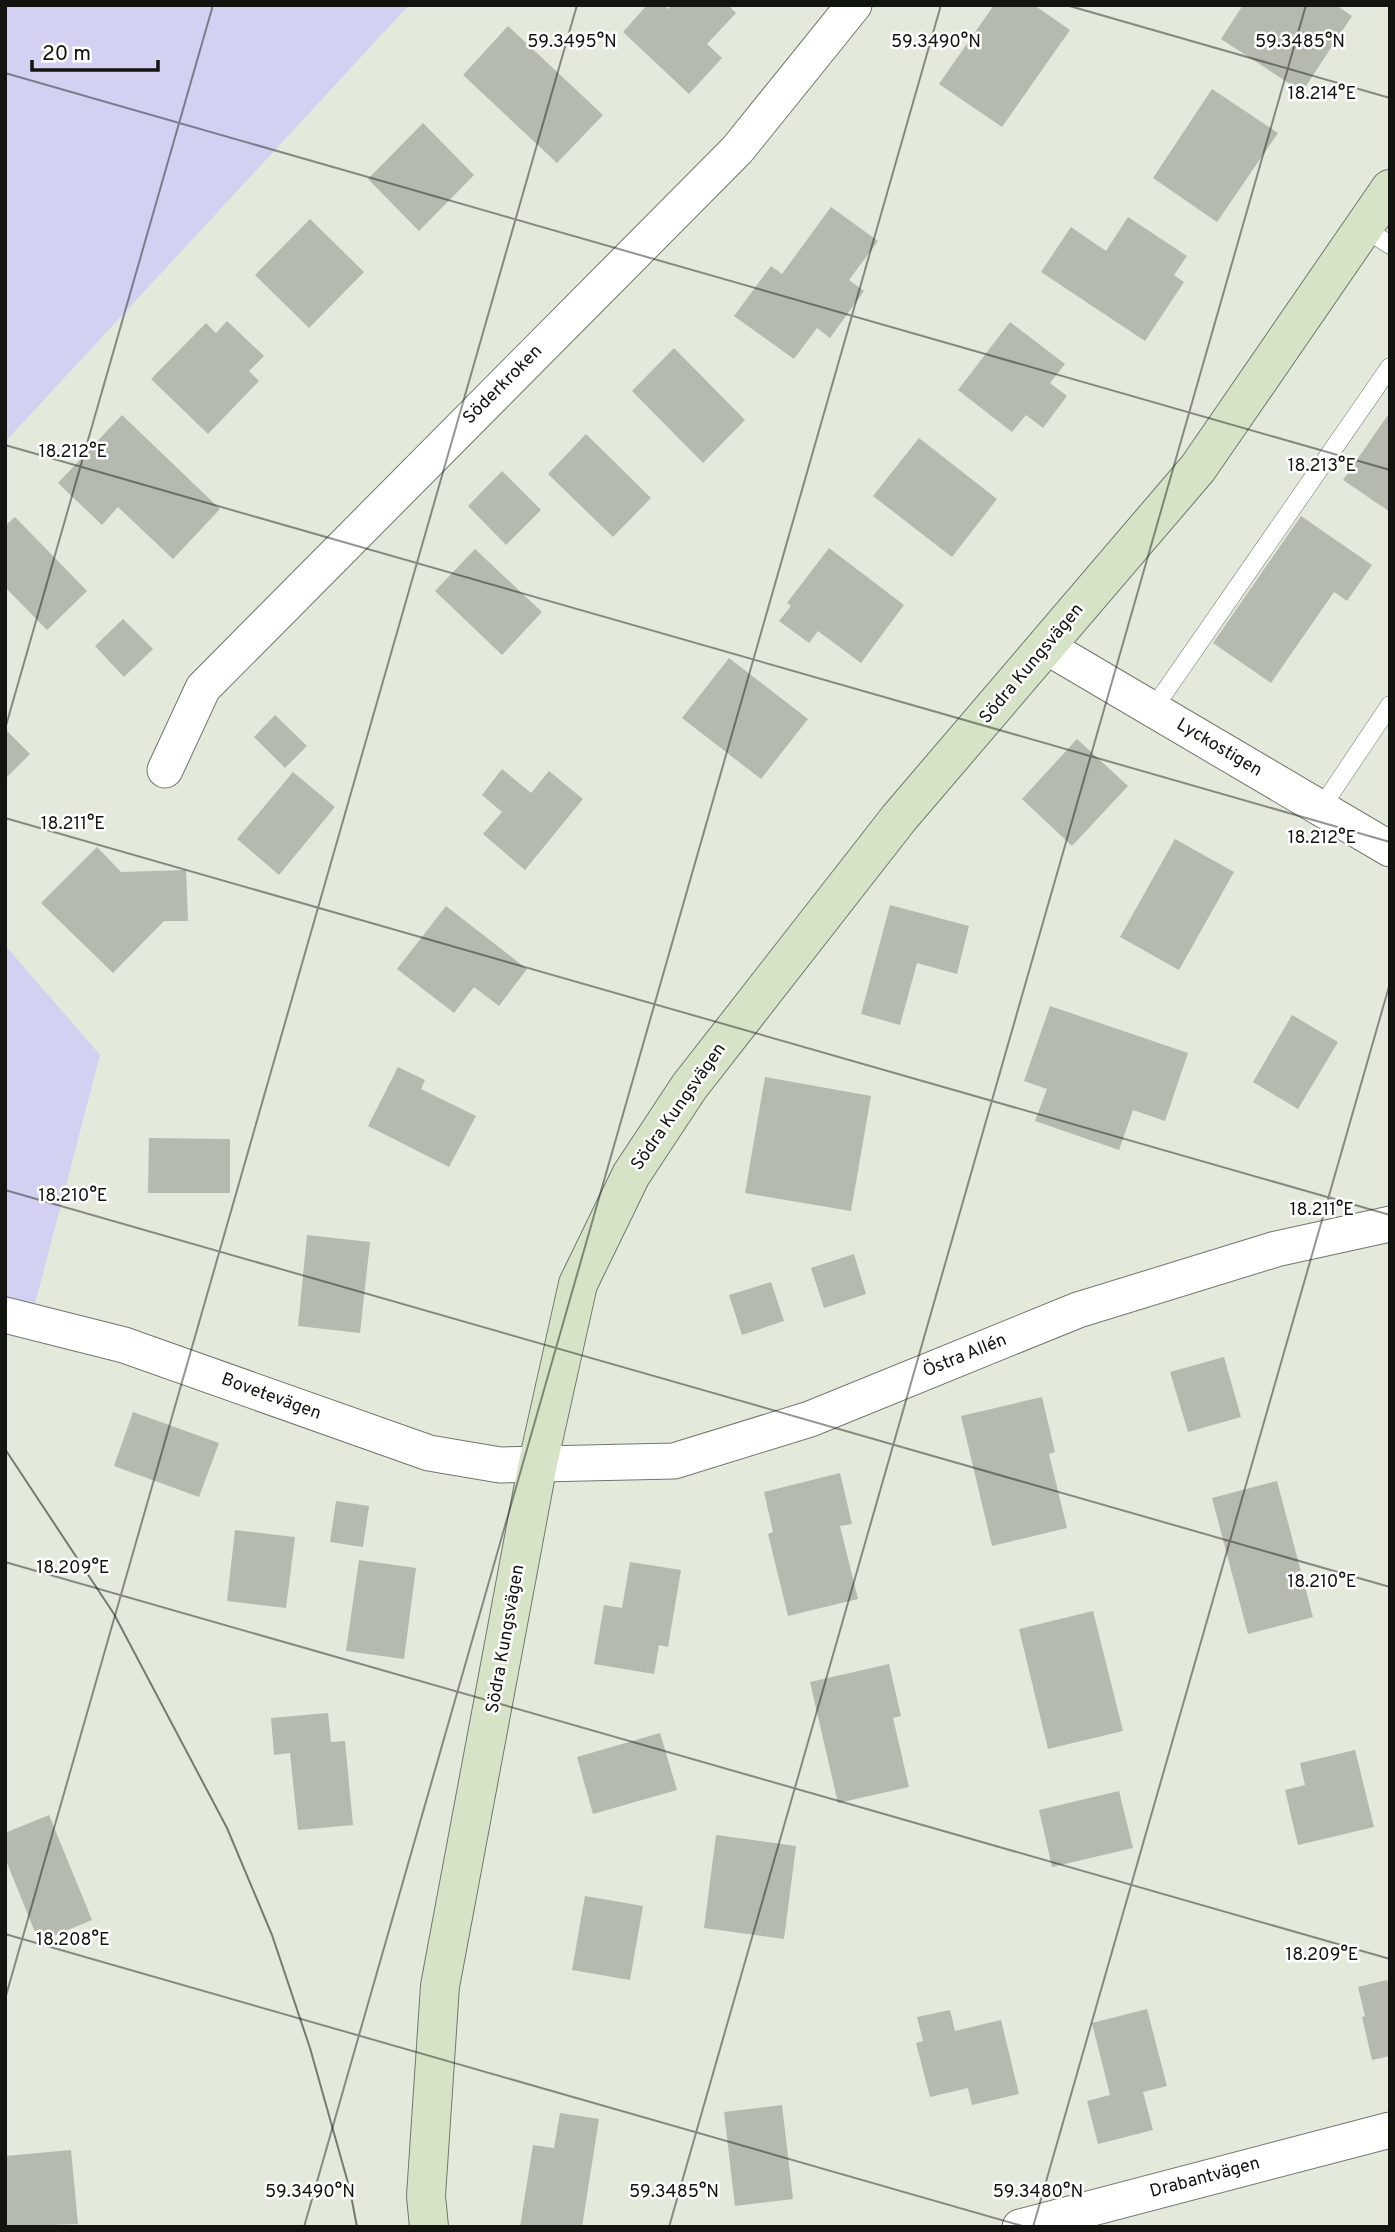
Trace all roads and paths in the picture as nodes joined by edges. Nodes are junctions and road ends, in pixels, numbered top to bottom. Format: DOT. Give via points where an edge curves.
graph roads {
  1 [pos="854,5"];
  2 [pos="1390,189"];
  3 [pos="1377,237"];
  4 [pos="1390,367"];
  5 [pos="1048,647"];
  6 [pos="1390,705"];
  7 [pos="1153,709"];
  8 [pos="165,769"];
  9 [pos="1321,808"];
  10 [pos="1390,849"];
  11 [pos="1390,1224"];
  12 [pos="5,1315"];
  13 [pos="538,1463"];
  14 [pos="1390,2130"];
  15 [pos="429,2227"];
  16 [pos="1020,2227"];
  1 -- 8 [label="street, Söderkroken" via="737,150 203,688"];
  2 -- 3 [label="street, Södra Kungsvägen"];
  3 -- 5 [label="street, Södra Kungsvägen" via="1198,468"];
  4 -- 7 [label="lane"];
  5 -- 7 [label="street, Lyckostigen"];
  5 -- 13 [label="street, Södra Kungsvägen" via="899,818 689,1087 631,1175 578,1284"];
  6 -- 9 [label="lane"];
  7 -- 9 [label="street, Lyckostigen"];
  9 -- 10 [label="street, Lyckostigen"];
  11 -- 13 [label="street, Östra Allén" via="1276,1249 1078,1310 810,1419 674,1461"];
  12 -- 13 [label="street, Bovetevägen" via="124,1345 429,1453 500,1465"];
  13 -- 15 [label="street, Södra Kungsvägen" via="440,1986 426,2196"];
  14 -- 16 [label="street, Drabantvägen"];
}
